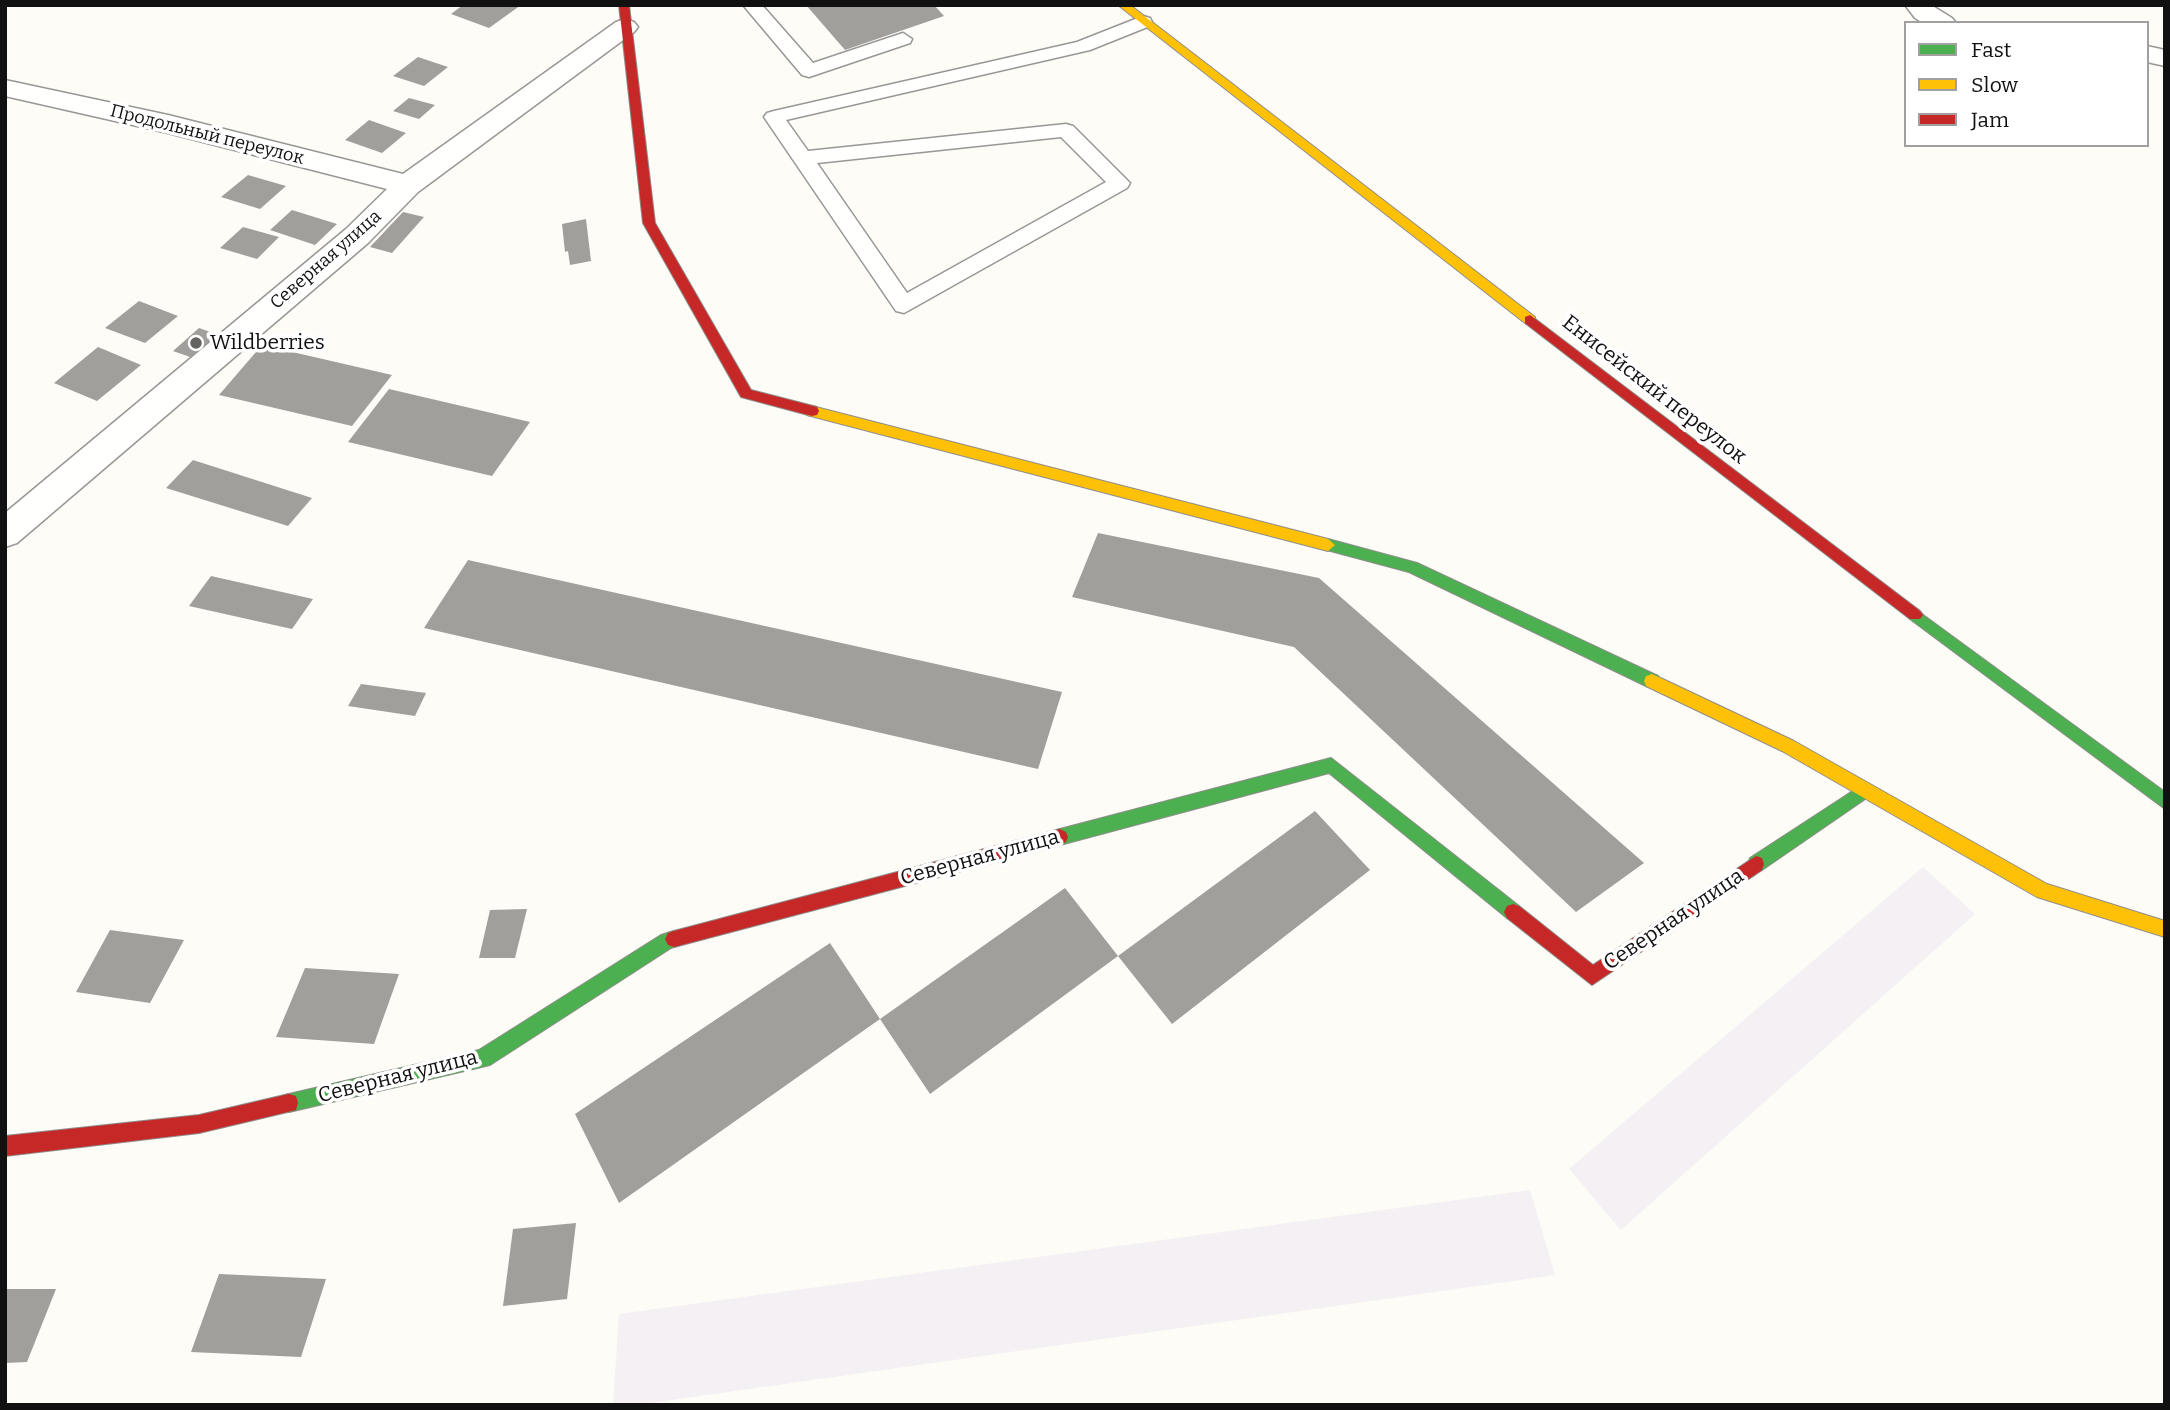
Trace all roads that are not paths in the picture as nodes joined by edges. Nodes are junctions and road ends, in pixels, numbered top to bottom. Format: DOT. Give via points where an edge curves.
graph roads {
  1 [pos="752,5"];
  2 [pos="1123,5"];
  3 [pos="1918,5"];
  4 [pos="625,16"];
  5 [pos="1938,21"];
  6 [pos="1143,22"];
  7 [pos="903,39"];
  8 [pos="5,88"];
  9 [pos="804,158"];
  10 [pos="408,185"];
  11 [pos="5,533"];
  12 [pos="1865,790"];
  13 [pos="2165,802"];
  14 [pos="2165,929"];
  15 [pos="5,1146"];
  1 -- 7 [label="lane" via="809,71"];
  2 -- 6 [label="street, Енисейский переулок"];
  3 -- 5 [label="street"];
  4 -- 10 [label="street, Северная улица"];
  4 -- 12 [label="street" via="649,223 746,394 1412,567 1788,746"];
  6 -- 9 [label="lane" via="1083,47 774,117"];
  6 -- 13 [label="street, Енисейский переулок" via="1772,508"];
  8 -- 10 [label="street, Продольный переулок"];
  9 -- 9 [label="lane" via="904,305 1120,183 1066,130"];
  10 -- 11 [label="street, Северная улица" via="357,236"];
  12 -- 14 [label="street" via="2043,891"];
  12 -- 15 [label="street, Северная улица" via="1592,976 1331,765 667,941 483,1058 199,1124"];
}
